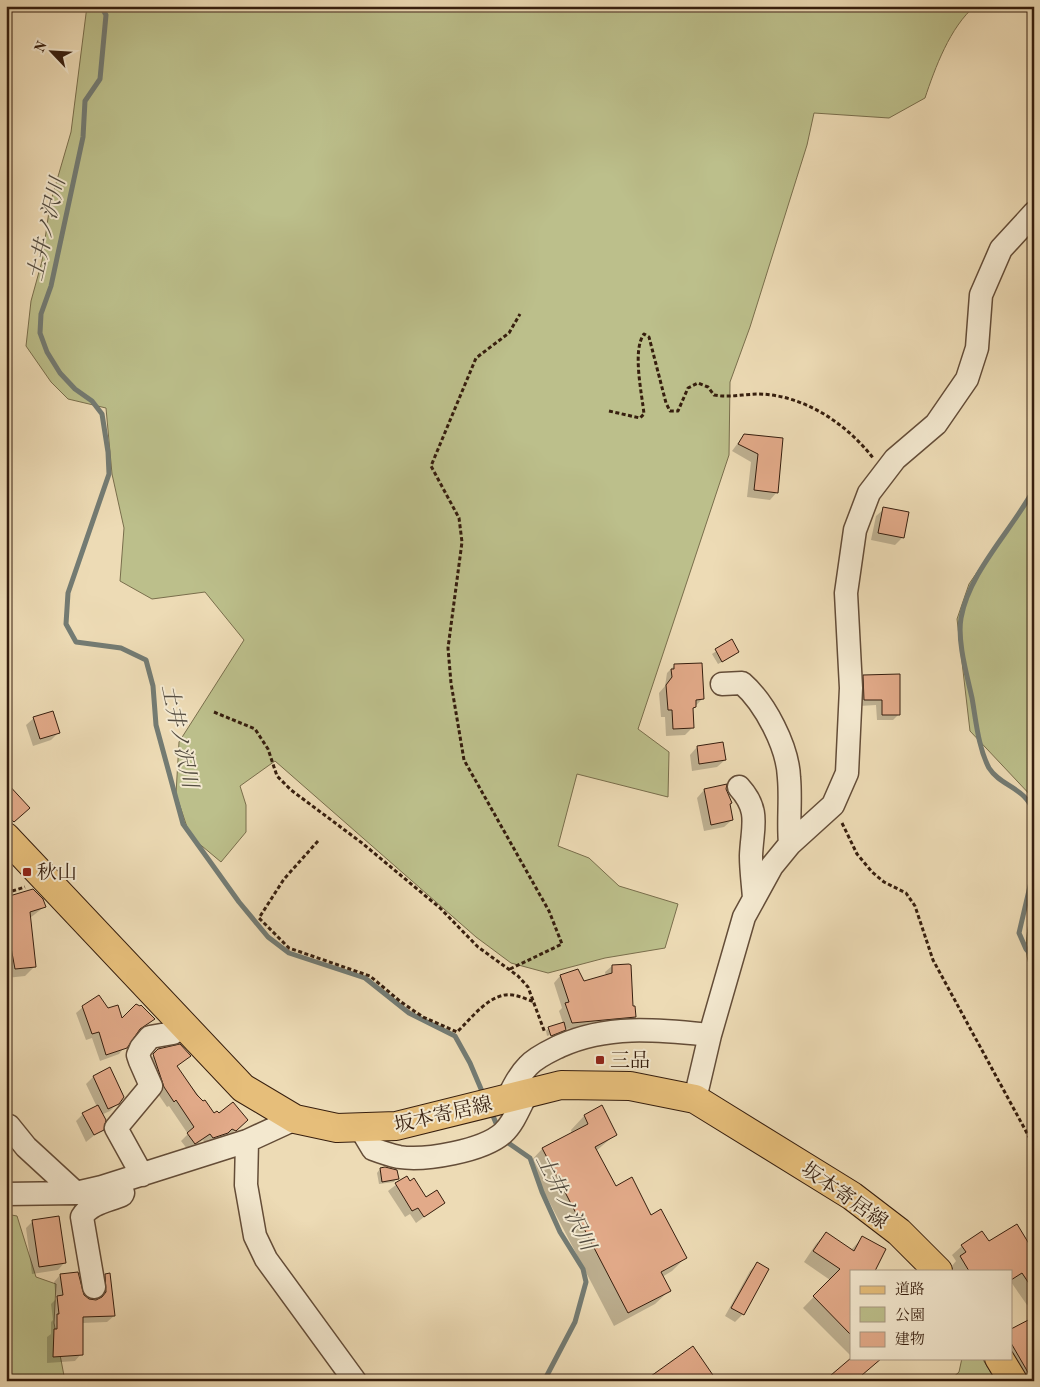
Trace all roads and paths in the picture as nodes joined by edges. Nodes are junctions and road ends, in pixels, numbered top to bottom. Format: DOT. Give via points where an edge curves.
graph roads {
  1 [pos="1034,213"];
  2 [pos="520,314"];
  3 [pos="609,411"];
  4 [pos="884,472"];
  5 [pos="722,684"];
  6 [pos="214,712"];
  7 [pos="739,787"];
  8 [pos="833,805"];
  9 [pos="6,837"];
  10 [pos="318,841"];
  11 [pos="790,844"];
  12 [pos="754,898"];
  13 [pos="510,969"];
  14 [pos="535,1002"];
  15 [pos="183,1025"];
  16 [pos="710,1035"];
  17 [pos="551,1050"];
  18 [pos="518,1096"];
  19 [pos="695,1099"];
  20 [pos="296,1119"];
  21 [pos="9,1126"];
  22 [pos="361,1129"];
  23 [pos="247,1141"];
  24 [pos="1034,1146"];
  25 [pos="132,1178"];
  26 [pos="76,1193"];
  27 [pos="6,1194"];
  28 [pos="937,1270"];
  29 [pos="94,1287"];
  30 [pos="1000,1360"];
  31 [pos="356,1381"];
  32 [pos="1013,1381"];
  1 -- 4 [label="street" via="1001,249 981,295 977,348 967,379 936,424"];
  2 -- 13 [label="path" via="508,333 476,358 431,466 459,518 462,542 448,648 464,760 549,911 562,944"];
  3 -- 4 [label="path" via="633,418 644,414 638,352 644,334 649,337 670,411 678,411 688,388 698,383 724,398 761,394 788,399 838,423 859,440"];
  4 -- 8 [label="street" via="868,493 855,530 846,593 850,688 848,773"];
  5 -- 11 [label="street" via="742,683 771,720 787,762"];
  6 -- 13 [label="path" via="255,729 268,749 277,776 291,790 362,843 440,908 478,947"];
  7 -- 12 [label="street" via="755,815 751,856"];
  8 -- 11 [label="street"];
  8 -- 24 [label="path" via="858,854 884,882 906,893 915,906 933,960"];
  9 -- 15 [label="main road, 坂本寄居線"];
  10 -- 14 [label="path" via="284,879 260,918 289,948 370,976 424,1017 456,1032 489,1001 501,995"];
  11 -- 12 [label="street" via="772,866"];
  12 -- 16 [label="street" via="744,917"];
  13 -- 14 [label="path" via="528,987"];
  14 -- 17 [label="path"];
  15 -- 20 [label="main road, 坂本寄居線" via="243,1088"];
  15 -- 25 [label="street" via="173,1033 150,1037 138,1055 151,1086 116,1128"];
  16 -- 17 [label="street" via="650,1029 608,1031 579,1038"];
  16 -- 19 [label="street"];
  17 -- 18 [label="street" via="528,1065 518,1079"];
  18 -- 19 [label="main road, 坂本寄居線" via="561,1084 630,1086"];
  18 -- 22 [label="main road, 坂本寄居線" via="396,1126"];
  18 -- 22 [label="street" via="504,1132 490,1142 447,1154 399,1157 373,1149"];
  19 -- 28 [label="main road, 坂本寄居線" via="852,1196 899,1232"];
  20 -- 22 [label="main road, 坂本寄居線" via="337,1128"];
  20 -- 23 [label="street"];
  21 -- 26 [label="street" via="26,1147"];
  23 -- 25 [label="street"];
  23 -- 31 [label="street" via="246,1185 255,1236 266,1259"];
  25 -- 26 [label="street"];
  25 -- 29 [label="street" via="122,1196 94,1205 85,1210 82,1217"];
  26 -- 27 [label="street"];
  30 -- 32 [label="main road"];
}
